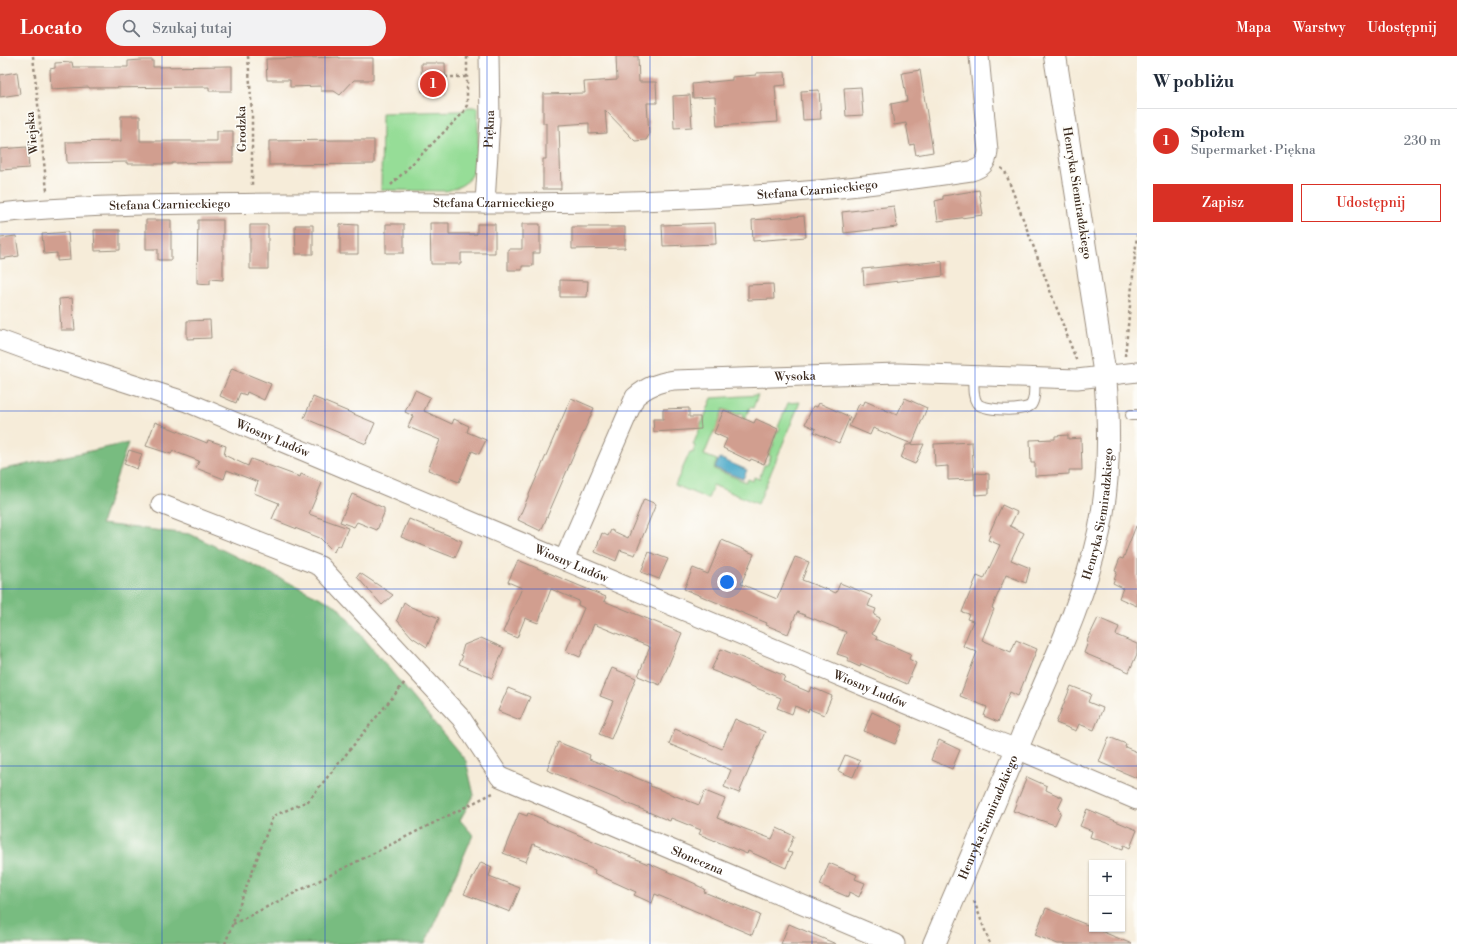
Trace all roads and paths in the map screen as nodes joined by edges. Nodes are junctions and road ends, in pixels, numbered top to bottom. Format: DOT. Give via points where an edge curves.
graph roads {
  1 [pos="33,56"];
  2 [pos="248,56"];
  3 [pos="466,56"];
  4 [pos="489,56"];
  5 [pos="979,56"];
  6 [pos="1055,56"];
  7 [pos="445,77"];
  8 [pos="467,77"];
  9 [pos="984,164"];
  10 [pos="252,203"];
  11 [pos="387,203"];
  12 [pos="485,203"];
  13 [pos="49,208"];
  14 [pos="0,213"];
  15 [pos="1137,234"];
  16 [pos="0,340"];
  17 [pos="1077,365"];
  18 [pos="1131,367"];
  19 [pos="973,375"];
  20 [pos="1105,376"];
  21 [pos="1034,377"];
  22 [pos="161,504"];
  23 [pos="564,560"];
  24 [pos="415,670"];
  25 [pos="1017,748"];
  26 [pos="497,785"];
  27 [pos="1137,800"];
  28 [pos="973,896"];
  29 [pos="232,924"];
  30 [pos="225,944"];
  31 [pos="895,944"];
  32 [pos="934,944"];
  33 [pos="990,944"];
  1 -- 13 [label="path, Wiejska"];
  2 -- 10 [label="path, Grodzka" via="252,113"];
  3 -- 8 [label="path"];
  4 -- 12 [label="street, Piękna" via="490,119"];
  5 -- 9 [label="street" via="988,151"];
  6 -- 20 [label="main road, Henryka Siemiradzkiego"];
  7 -- 8 [label="path"];
  8 -- 11 [label="path" via="467,105 463,113 388,188"];
  9 -- 12 [label="street, Stefana Czarnieckiego" via="981,168 971,171 899,182 791,192 681,200"];
  9 -- 17 [label="path" via="996,163 1005,171"];
  10 -- 11 [label="street, Stefana Czarnieckiego"];
  10 -- 13 [label="street, Stefana Czarnieckiego"];
  11 -- 12 [label="street, Stefana Czarnieckiego"];
  13 -- 14 [label="street, Stefana Czarnieckiego"];
  15 -- 18 [label="path"];
  16 -- 23 [label="street, Wiosny Ludów" via="187,402"];
  18 -- 20 [label="street, Wysoka"];
  19 -- 21 [label="street, Wysoka"];
  19 -- 21 [label="lane" via="974,394 980,406 1020,410 1028,408 1034,400"];
  19 -- 23 [label="street, Wysoka" via="898,373 674,380 650,386 635,397 630,406"];
  20 -- 21 [label="street, Wysoka" via="1077,379"];
  20 -- 25 [label="main road, Henryka Siemiradzkiego" via="1108,454 1104,501 1097,539 1072,620"];
  22 -- 24 [label="street" via="320,566"];
  23 -- 25 [label="street, Wiosny Ludów" via="980,735"];
  24 -- 26 [label="street" via="460,718"];
  24 -- 29 [label="path" via="308,801 273,816"];
  25 -- 27 [label="street, Wiosny Ludów"];
  25 -- 32 [label="main road, Henryka Siemiradzkiego"];
  26 -- 29 [label="path"];
  26 -- 31 [label="street, Słoneczna"];
  28 -- 33 [label="path"];
  29 -- 30 [label="path"];
}
